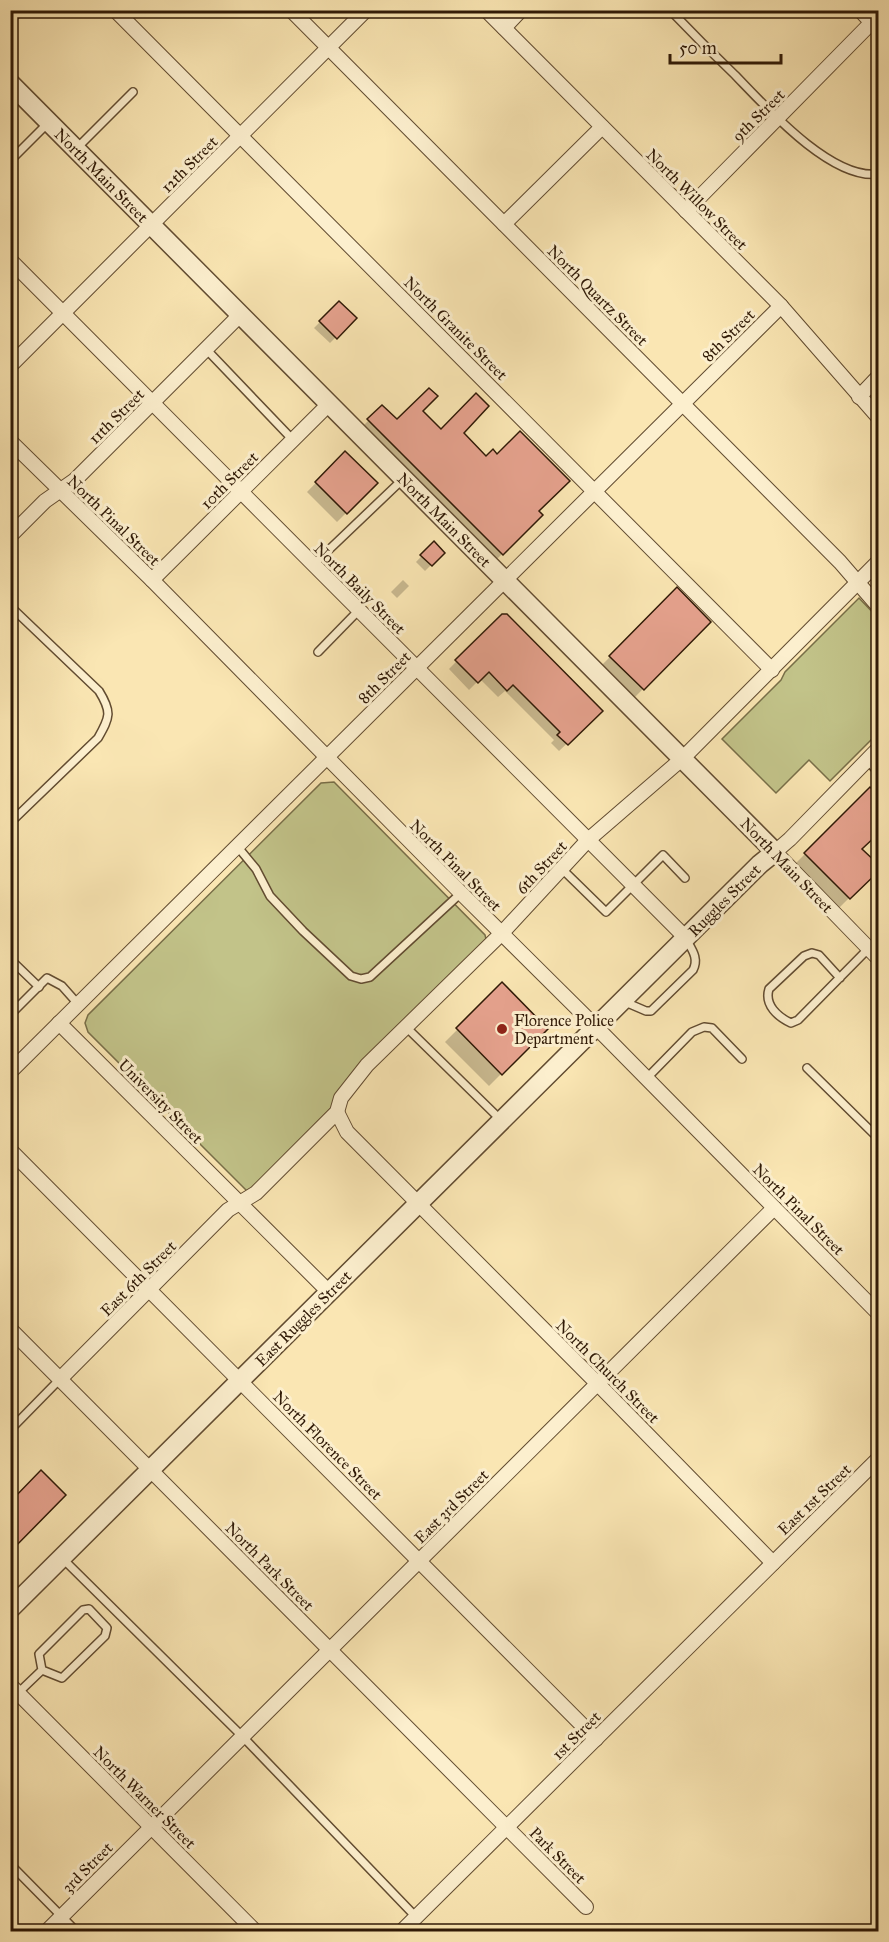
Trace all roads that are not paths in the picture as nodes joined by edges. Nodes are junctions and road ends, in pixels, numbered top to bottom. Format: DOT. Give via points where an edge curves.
graph roads {
  1 [pos="115,10"];
  2 [pos="291,10"];
  3 [pos="366,10"];
  4 [pos="486,10"];
  5 [pos="521,10"];
  6 [pos="670,10"];
  7 [pos="860,10"];
  8 [pos="875,19"];
  9 [pos="504,28"];
  10 [pos="328,48"];
  11 [pos="10,83"];
  12 [pos="133,92"];
  13 [pos="778,118"];
  14 [pos="50,122"];
  15 [pos="602,127"];
  16 [pos="241,136"];
  17 [pos="77,148"];
  18 [pos="10,161"];
  19 [pos="879,174"];
  20 [pos="686,211"];
  21 [pos="153,224"];
  22 [pos="504,224"];
  23 [pos="10,260"];
  24 [pos="781,306"];
  25 [pos="64,313"];
  26 [pos="241,314"];
  27 [pos="206,350"];
  28 [pos="10,366"];
  29 [pos="879,377"];
  30 [pos="859,397"];
  31 [pos="152,403"];
  32 [pos="330,403"];
  33 [pos="682,404"];
  34 [pos="879,417"];
  35 [pos="293,440"];
  36 [pos="10,441"];
  37 [pos="404,479"];
  38 [pos="60,491"];
  39 [pos="595,491"];
  40 [pos="241,492"];
  41 [pos="10,536"];
  42 [pos="879,562"];
  43 [pos="314,564"];
  44 [pos="152,580"];
  45 [pos="506,580"];
  46 [pos="858,583"];
  47 [pos="10,606"];
  48 [pos="879,606"];
  49 [pos="359,610"];
  50 [pos="318,652"];
  51 [pos="417,668"];
  52 [pos="772,670"];
  53 [pos="879,749"];
  54 [pos="327,757"];
  55 [pos="683,758"];
  56 [pos="867,760"];
  57 [pos="879,772"];
  58 [pos="10,824"];
  59 [pos="588,840"];
  60 [pos="237,846"];
  61 [pos="775,852"];
  62 [pos="562,869"];
  63 [pos="685,878"];
  64 [pos="633,885"];
  65 [pos="461,893"];
  66 [pos="501,934"];
  67 [pos="686,938"];
  68 [pos="874,953"];
  69 [pos="10,959"];
  70 [pos="840,978"];
  71 [pos="39,987"];
  72 [pos="622,1001"];
  73 [pos="78,1004"];
  74 [pos="10,1015"];
  75 [pos="59,1023"];
  76 [pos="406,1027"];
  77 [pos="596,1027"];
  78 [pos="742,1059"];
  79 [pos="807,1068"];
  80 [pos="10,1072"];
  81 [pos="646,1079"];
  82 [pos="338,1112"];
  83 [pos="502,1120"];
  84 [pos="879,1138"];
  85 [pos="10,1150"];
  86 [pos="240,1203"];
  87 [pos="419,1203"];
  88 [pos="774,1208"];
  89 [pos="150,1289"];
  90 [pos="329,1292"];
  91 [pos="879,1313"];
  92 [pos="10,1329"];
  93 [pos="60,1378"];
  94 [pos="240,1381"];
  95 [pos="598,1384"];
  96 [pos="10,1430"];
  97 [pos="879,1459"];
  98 [pos="150,1469"];
  99 [pos="61,1558"];
  100 [pos="419,1561"];
  101 [pos="773,1563"];
  102 [pos="10,1609"];
  103 [pos="330,1650"];
  104 [pos="42,1670"];
  105 [pos="14,1689"];
  106 [pos="243,1737"];
  107 [pos="596,1739"];
  108 [pos="152,1827"];
  109 [pos="506,1827"];
  110 [pos="10,1864"];
  111 [pos="586,1907"];
  112 [pos="62,1916"];
  113 [pos="416,1917"];
  114 [pos="46,1932"];
  115 [pos="77,1932"];
  116 [pos="256,1932"];
  117 [pos="401,1932"];
  1 -- 16 [label="street, North Granite Street"];
  2 -- 10 [label="street, North Quartz Street"];
  3 -- 10 [label="street, 12th Street"];
  4 -- 9 [label="street, North Willow Street"];
  5 -- 9 [label="street"];
  6 -- 13 [label="lane"];
  7 -- 8 [label="street"];
  8 -- 13 [label="street, 9th Street"];
  9 -- 15 [label="street, North Willow Street"];
  10 -- 16 [label="street, 12th Street"];
  10 -- 22 [label="street, North Quartz Street"];
  11 -- 14 [label="street, North Main Street"];
  12 -- 17 [label="lane"];
  13 -- 19 [label="lane" via="829,159 850,170"];
  13 -- 20 [label="street, 9th Street"];
  14 -- 17 [label="street, North Main Street"];
  14 -- 18 [label="lane"];
  15 -- 20 [label="street, North Willow Street"];
  15 -- 22 [label="street"];
  16 -- 21 [label="street, 12th Street"];
  16 -- 39 [label="street, North Granite Street"];
  17 -- 21 [label="street, North Main Street"];
  20 -- 24 [label="street, North Willow Street"];
  21 -- 25 [label="street, 12th Street"];
  21 -- 26 [label="street, North Main Street"];
  22 -- 33 [label="street, North Quartz Street"];
  23 -- 25 [label="street, North Baily Street"];
  24 -- 30 [label="street, North Willow Street"];
  24 -- 33 [label="street, 8th Street"];
  25 -- 28 [label="street, 12th Street"];
  25 -- 31 [label="street, North Baily Street"];
  26 -- 27 [label="street, 11th Street"];
  26 -- 32 [label="street, North Main Street"];
  27 -- 31 [label="street, 11th Street"];
  27 -- 35 [label="lane"];
  29 -- 30 [label="street"];
  30 -- 34 [label="street, North Willow Street"];
  31 -- 38 [label="street, 11th Street"];
  31 -- 40 [label="street, North Baily Street"];
  32 -- 35 [label="street, 10th Street"];
  32 -- 37 [label="street, North Main Street"];
  33 -- 39 [label="street, 8th Street"];
  33 -- 46 [label="street, North Quartz Street"];
  35 -- 40 [label="street, 10th Street"];
  36 -- 38 [label="street, North Pinal Street"];
  37 -- 43 [label="lane"];
  37 -- 45 [label="street, North Main Street"];
  38 -- 41 [label="street, 11th Street"];
  38 -- 44 [label="street, North Pinal Street"];
  39 -- 45 [label="street, 8th Street"];
  39 -- 52 [label="street, North Granite Street"];
  40 -- 43 [label="street, North Baily Street"];
  40 -- 44 [label="street, 10th Street"];
  42 -- 46 [label="street, 6th Street"];
  43 -- 49 [label="street, North Baily Street"];
  44 -- 54 [label="street, North Pinal Street"];
  45 -- 51 [label="street, 8th Street"];
  45 -- 55 [label="street, North Main Street"];
  46 -- 48 [label="street, North Quartz Street"];
  46 -- 52 [label="street, 6th Street"];
  47 -- 58 [label="lane" via="99,691 108,705 107,721 99,738"];
  49 -- 50 [label="lane"];
  49 -- 51 [label="street, North Baily Street"];
  51 -- 54 [label="street, 8th Street"];
  51 -- 59 [label="street, North Baily Street"];
  52 -- 55 [label="street, 6th Street"];
  53 -- 56 [label="street, Ruggles Street"];
  54 -- 60 [label="street, 8th Street"];
  54 -- 65 [label="street, North Pinal Street"];
  55 -- 59 [label="street, 6th Street"];
  55 -- 61 [label="street, North Main Street"];
  56 -- 57 [label="lane"];
  56 -- 61 [label="street, Ruggles Street"];
  59 -- 62 [label="street, 6th Street"];
  59 -- 64 [label="street, North Baily Street"];
  60 -- 65 [label="lane" via="256,869 270,896 351,976 361,979 370,977"];
  60 -- 73 [label="street, 8th Street"];
  61 -- 67 [label="street, Ruggles Street"];
  61 -- 68 [label="street, North Main Street"];
  62 -- 64 [label="lane" via="606,912"];
  62 -- 66 [label="street, 6th Street"];
  63 -- 64 [label="lane" via="663,855"];
  64 -- 67 [label="street, North Baily Street"];
  65 -- 66 [label="street, North Pinal Street"];
  66 -- 76 [label="street, 6th Street"];
  66 -- 77 [label="street, North Pinal Street"];
  67 -- 72 [label="street, Ruggles Street"];
  67 -- 72 [label="lane" via="696,964 655,1009 646,1011"];
  68 -- 70 [label="lane"];
  69 -- 71 [label="lane"];
  70 -- 70 [label="lane" via="791,1023 768,1004 769,989 812,953 819,955"];
  71 -- 73 [label="lane" via="47,978 62,986"];
  71 -- 74 [label="lane"];
  72 -- 77 [label="street, Ruggles Street"];
  73 -- 75 [label="street, 8th Street"];
  75 -- 80 [label="street, 8th Street"];
  75 -- 86 [label="street, University Street"];
  76 -- 82 [label="street, 6th Street" via="367,1065 341,1098"];
  76 -- 83 [label="lane"];
  77 -- 81 [label="street, North Pinal Street"];
  77 -- 83 [label="street, East Ruggles Street"];
  78 -- 81 [label="lane" via="712,1028 704,1027 692,1032"];
  79 -- 84 [label="lane"];
  81 -- 88 [label="street, North Pinal Street"];
  82 -- 86 [label="street, 6th Street" via="256,1193"];
  82 -- 87 [label="street, North Church Street" via="347,1132"];
  83 -- 87 [label="street, East Ruggles Street"];
  85 -- 89 [label="street, North Florence Street"];
  86 -- 89 [label="street, East 6th Street" via="228,1210"];
  86 -- 90 [label="street, University Street"];
  87 -- 90 [label="street, East Ruggles Street"];
  87 -- 95 [label="street, North Church Street"];
  88 -- 91 [label="street, North Pinal Street"];
  88 -- 95 [label="street, East 3rd Street"];
  89 -- 93 [label="street, East 6th Street"];
  89 -- 94 [label="street, North Florence Street"];
  90 -- 94 [label="street, East Ruggles Street"];
  92 -- 93 [label="street, North Park Street"];
  93 -- 96 [label="lane"];
  93 -- 98 [label="street, North Park Street"];
  94 -- 98 [label="street, East Ruggles Street"];
  94 -- 100 [label="street, North Florence Street"];
  95 -- 100 [label="street, East 3rd Street"];
  95 -- 101 [label="street, North Church Street"];
  97 -- 101 [label="street, East 1st Street"];
  98 -- 99 [label="street, East Ruggles Street"];
  98 -- 103 [label="street, North Park Street"];
  99 -- 102 [label="street, East Ruggles Street"];
  99 -- 106 [label="lane"];
  100 -- 103 [label="street, East 3rd Street"];
  100 -- 107 [label="street, North Florence Street"];
  101 -- 107 [label="street, 1st Street"];
  103 -- 106 [label="street, East 3rd Street"];
  103 -- 109 [label="street, North Park Street"];
  104 -- 104 [label="lane" via="39,1654 83,1610 89,1609 107,1628 105,1636 62,1678"];
  104 -- 105 [label="lane"];
  105 -- 108 [label="street, North Warner Street"];
  106 -- 108 [label="street, East 3rd Street"];
  106 -- 113 [label="lane"];
  107 -- 109 [label="street, 1st Street"];
  108 -- 112 [label="street, 3rd Street"];
  108 -- 116 [label="street, North Warner Street"];
  109 -- 111 [label="street, Park Street"];
  109 -- 113 [label="street, 1st Street"];
  110 -- 112 [label="lane"];
  112 -- 114 [label="street, 3rd Street"];
  112 -- 115 [label="lane"];
  113 -- 117 [label="street, 1st Street"];
}
